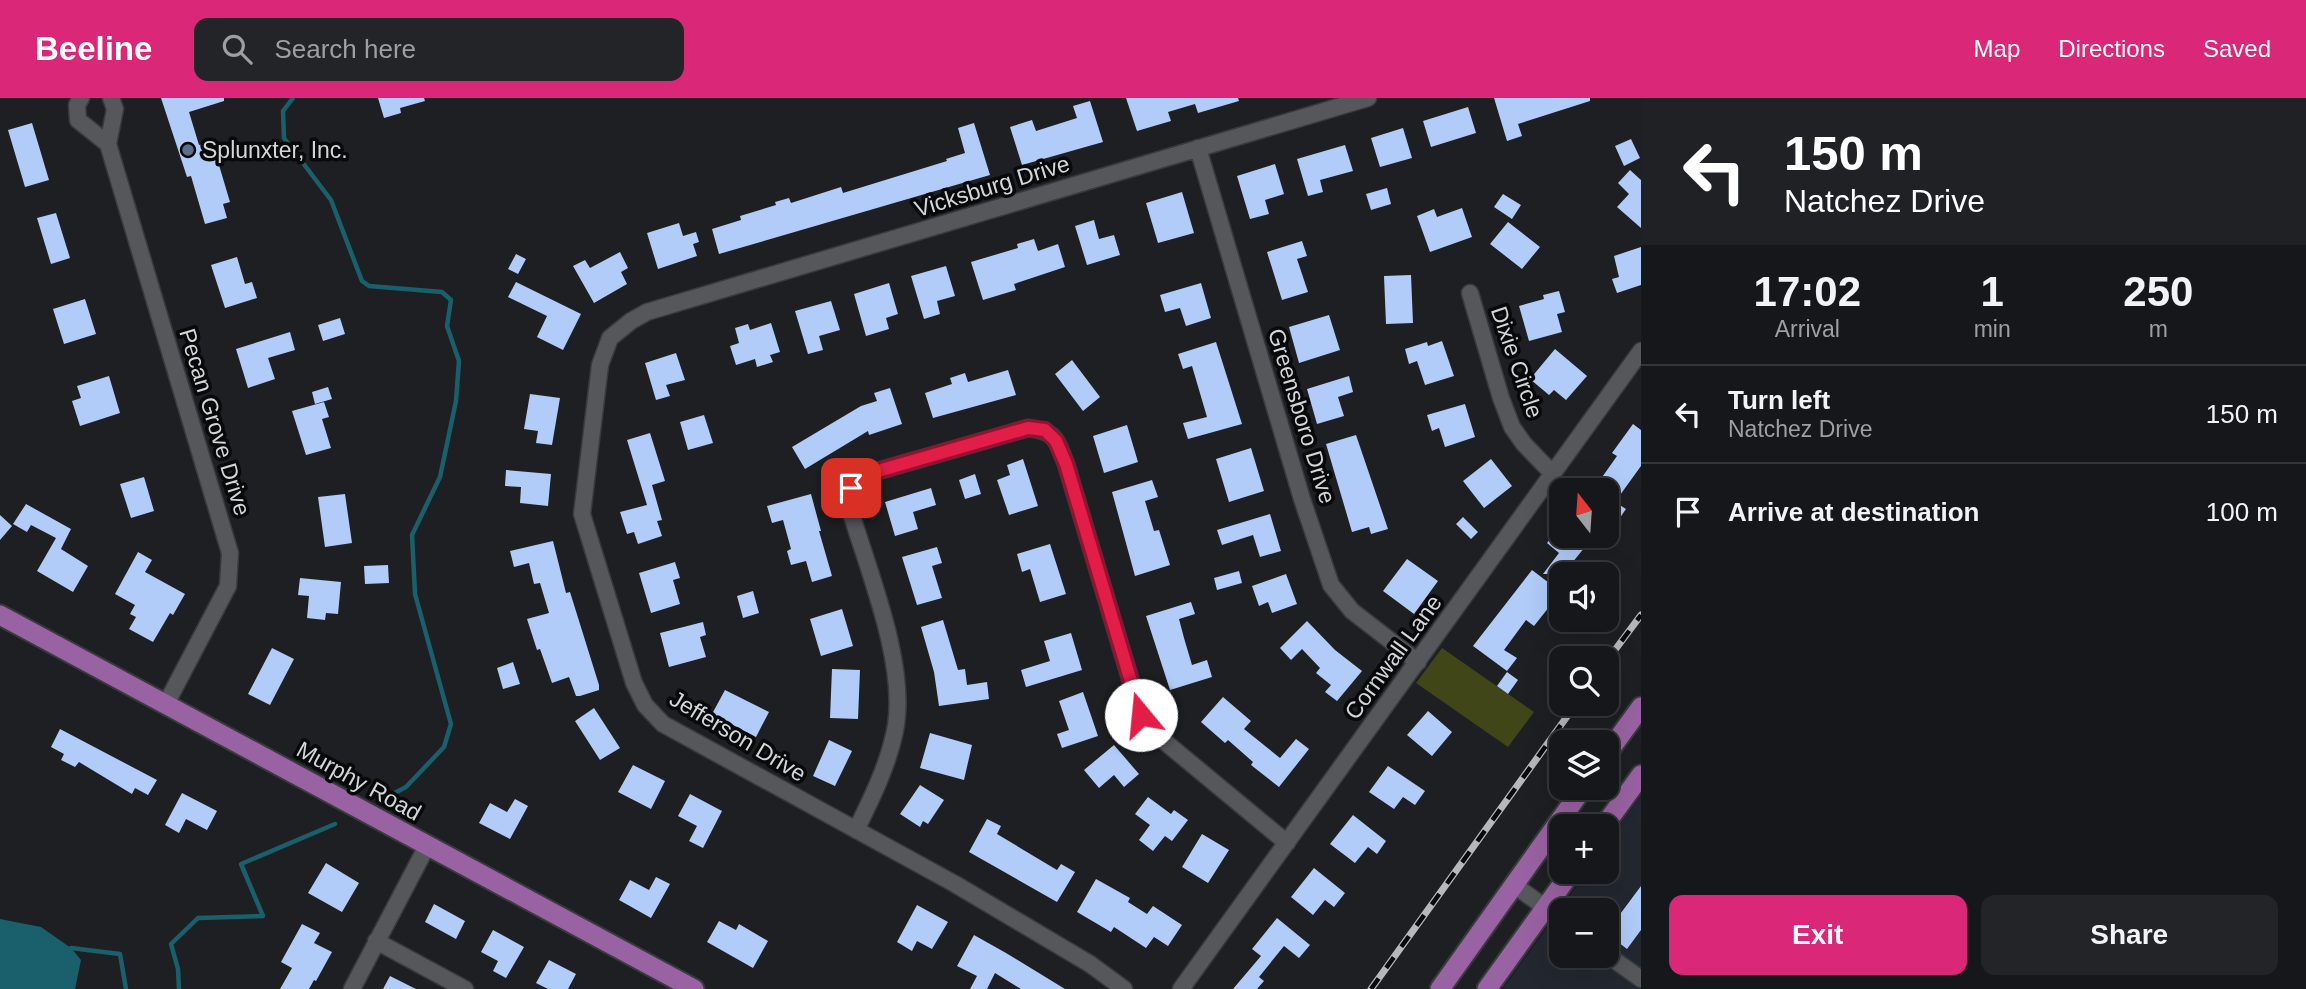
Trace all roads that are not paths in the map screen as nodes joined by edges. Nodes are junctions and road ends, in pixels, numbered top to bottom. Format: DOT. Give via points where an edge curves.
graph roads {
  1 [pos="81,98"];
  2 [pos="111,98"];
  3 [pos="1368,98"];
  4 [pos="108,144"];
  5 [pos="1198,148"];
  6 [pos="1470,293"];
  7 [pos="631,321"];
  8 [pos="1641,351"];
  9 [pos="1553,474"];
  10 [pos="0,614"];
  11 [pos="1418,662"];
  12 [pos="166,704"];
  13 [pos="1641,707"];
  14 [pos="1619,737"];
  15 [pos="1638,785"];
  16 [pos="1575,800"];
  17 [pos="1614,814"];
  18 [pos="856,830"];
  19 [pos="1287,843"];
  20 [pos="427,846"];
  21 [pos="1514,885"];
  22 [pos="1549,910"];
  23 [pos="1549,919"];
  24 [pos="376,941"];
  25 [pos="1619,963"];
  26 [pos="1641,979"];
  27 [pos="352,989"];
  28 [pos="465,989"];
  29 [pos="695,989"];
  30 [pos="1125,989"];
  31 [pos="1181,989"];
  32 [pos="1440,989"];
  33 [pos="1487,989"];
  1 -- 4 [label="street" via="78,120"];
  2 -- 4 [label="street, Pecan Grove Drive" via="115,109"];
  3 -- 5 [label="street, Vicksburg Drive"];
  4 -- 12 [label="street, Pecan Grove Drive" via="230,553 228,586"];
  5 -- 7 [label="street, Vicksburg Drive" via="660,308"];
  5 -- 11 [label="street, Greensboro Drive" via="1331,584 1352,611"];
  6 -- 9 [label="street, Dixie Circle" via="1512,427"];
  7 -- 18 [label="street, Jefferson Drive" via="610,338 600,365 582,514 634,683 645,705 663,724"];
  8 -- 9 [label="street, Cornwall Lane"];
  9 -- 11 [label="street, Cornwall Lane"];
  10 -- 12 [label="main road, Murphy Road"];
  11 -- 19 [label="street, Cornwall Lane"];
  12 -- 20 [label="main road, Murphy Road"];
  13 -- 14 [label="main road"];
  15 -- 17 [label="main road"];
  16 -- 21 [label="main road"];
  18 -- 19 [label="street" via="877,787 896,724 896,687 889,641 849,506 851,488 857,477 1028,428 1045,430 1056,441 1066,464 1141,715 1153,733"];
  18 -- 30 [label="street, Jefferson Drive" via="1079,957"];
  19 -- 31 [label="street, Cornwall Lane"];
  20 -- 24 [label="street"];
  20 -- 29 [label="main road, Murphy Road"];
  21 -- 22 [label="street"];
  21 -- 32 [label="main road"];
  23 -- 33 [label="main road"];
  24 -- 27 [label="street"];
  24 -- 28 [label="street"];
  25 -- 26 [label="street"];
}
